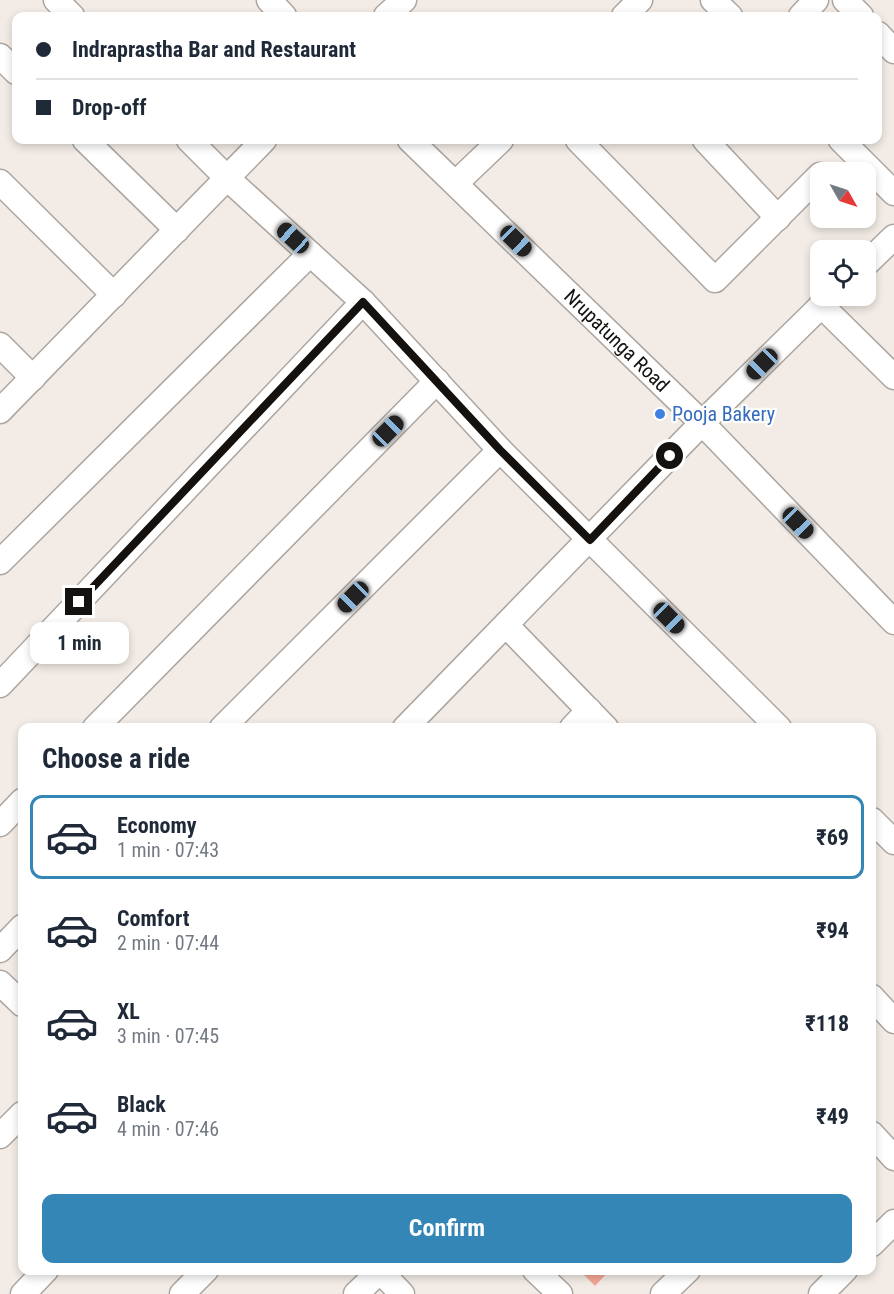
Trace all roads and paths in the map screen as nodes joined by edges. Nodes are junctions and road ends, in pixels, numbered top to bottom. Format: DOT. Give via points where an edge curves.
graph roads {
  1 [pos="56,0"];
  2 [pos="269,0"];
  3 [pos="404,0"];
  4 [pos="640,0"];
  5 [pos="714,0"];
  6 [pos="816,0"];
  7 [pos="845,0"];
  8 [pos="68,12"];
  9 [pos="281,12"];
  10 [pos="390,12"];
  11 [pos="628,12"];
  12 [pos="726,12"];
  13 [pos="805,12"];
  14 [pos="857,12"];
  15 [pos="882,38"];
  16 [pos="894,51"];
  17 [pos="0,56"];
  18 [pos="12,68"];
  19 [pos="89,144"];
  20 [pos="193,144"];
  21 [pos="260,144"];
  22 [pos="414,144"];
  23 [pos="497,144"];
  24 [pos="582,144"];
  25 [pos="709,144"];
  26 [pos="844,144"];
  27 [pos="846,144"];
  28 [pos="831,162"];
  29 [pos="227,178"];
  30 [pos="0,182"];
  31 [pos="457,183"];
  32 [pos="810,186"];
  33 [pos="894,193"];
  34 [pos="777,218"];
  35 [pos="177,230"];
  36 [pos="894,237"];
  37 [pos="310,254"];
  38 [pos="876,254"];
  39 [pos="114,295"];
  40 [pos="363,302"];
  41 [pos="820,306"];
  42 [pos="831,306"];
  43 [pos="0,345"];
  44 [pos="894,377"];
  45 [pos="33,378"];
  46 [pos="437,381"];
  47 [pos="0,411"];
  48 [pos="702,423"];
  49 [pos="500,450"];
  50 [pos="590,540"];
  51 [pos="0,562"];
  52 [pos="894,622"];
  53 [pos="506,625"];
  54 [pos="0,685"];
  55 [pos="589,710"];
  56 [pos="100,723"];
  57 [pos="227,723"];
  58 [pos="410,723"];
  59 [pos="577,723"];
  60 [pos="601,723"];
  61 [pos="774,723"];
  62 [pos="18,805"];
  63 [pos="876,823"];
  64 [pos="0,824"];
  65 [pos="894,842"];
  66 [pos="18,931"];
  67 [pos="0,950"];
  68 [pos="0,983"];
  69 [pos="18,1000"];
  70 [pos="876,1002"];
  71 [pos="894,1021"];
  72 [pos="18,1118"];
  73 [pos="0,1136"];
  74 [pos="876,1138"];
  75 [pos="894,1158"];
  76 [pos="894,1222"];
  77 [pos="876,1240"];
  78 [pos="41,1275"];
  79 [pos="201,1275"];
  80 [pos="376,1275"];
  81 [pos="384,1275"];
  82 [pos="540,1275"];
  83 [pos="683,1275"];
  84 [pos="840,1275"];
  85 [pos="23,1294"];
  86 [pos="182,1294"];
  87 [pos="356,1294"];
  88 [pos="402,1294"];
  89 [pos="560,1294"];
  90 [pos="663,1294"];
  91 [pos="821,1294"];
  1 -- 8 [label="street"];
  2 -- 9 [label="street"];
  3 -- 10 [label="street"];
  4 -- 11 [label="street"];
  5 -- 12 [label="street"];
  6 -- 13 [label="street"];
  7 -- 14 [label="street"];
  15 -- 16 [label="street"];
  17 -- 18 [label="street"];
  19 -- 35 [label="street"];
  20 -- 29 [label="street"];
  21 -- 29 [label="street"];
  22 -- 31 [label="street, Nrupatunga Road"];
  23 -- 31 [label="street"];
  24 -- 34 [label="street" via="715,280"];
  25 -- 34 [label="street"];
  26 -- 28 [label="street"];
  27 -- 33 [label="street"];
  29 -- 35 [label="street"];
  29 -- 37 [label="street"];
  30 -- 39 [label="street"];
  31 -- 48 [label="street, Nrupatunga Road"];
  32 -- 34 [label="street"];
  35 -- 39 [label="street"];
  36 -- 38 [label="street"];
  37 -- 40 [label="street"];
  37 -- 51 [label="street"];
  39 -- 45 [label="street"];
  40 -- 46 [label="street"];
  40 -- 54 [label="street"];
  41 -- 48 [label="street"];
  42 -- 44 [label="street"];
  43 -- 45 [label="street"];
  45 -- 47 [label="street"];
  46 -- 49 [label="street"];
  46 -- 56 [label="street"];
  48 -- 50 [label="street"];
  48 -- 52 [label="street, Nrupatunga Road"];
  49 -- 50 [label="street"];
  49 -- 57 [label="street"];
  50 -- 53 [label="street"];
  50 -- 61 [label="street"];
  53 -- 55 [label="street"];
  53 -- 58 [label="street"];
  55 -- 59 [label="street"];
  55 -- 60 [label="street"];
  62 -- 64 [label="street"];
  63 -- 65 [label="street"];
  66 -- 67 [label="street"];
  68 -- 69 [label="street"];
  70 -- 71 [label="street"];
  72 -- 73 [label="street"];
  74 -- 75 [label="street"];
  76 -- 77 [label="street"];
  78 -- 85 [label="street"];
  79 -- 86 [label="street"];
  80 -- 87 [label="street"];
  81 -- 88 [label="street"];
  82 -- 89 [label="street"];
  83 -- 90 [label="street"];
  84 -- 91 [label="street"];
}
